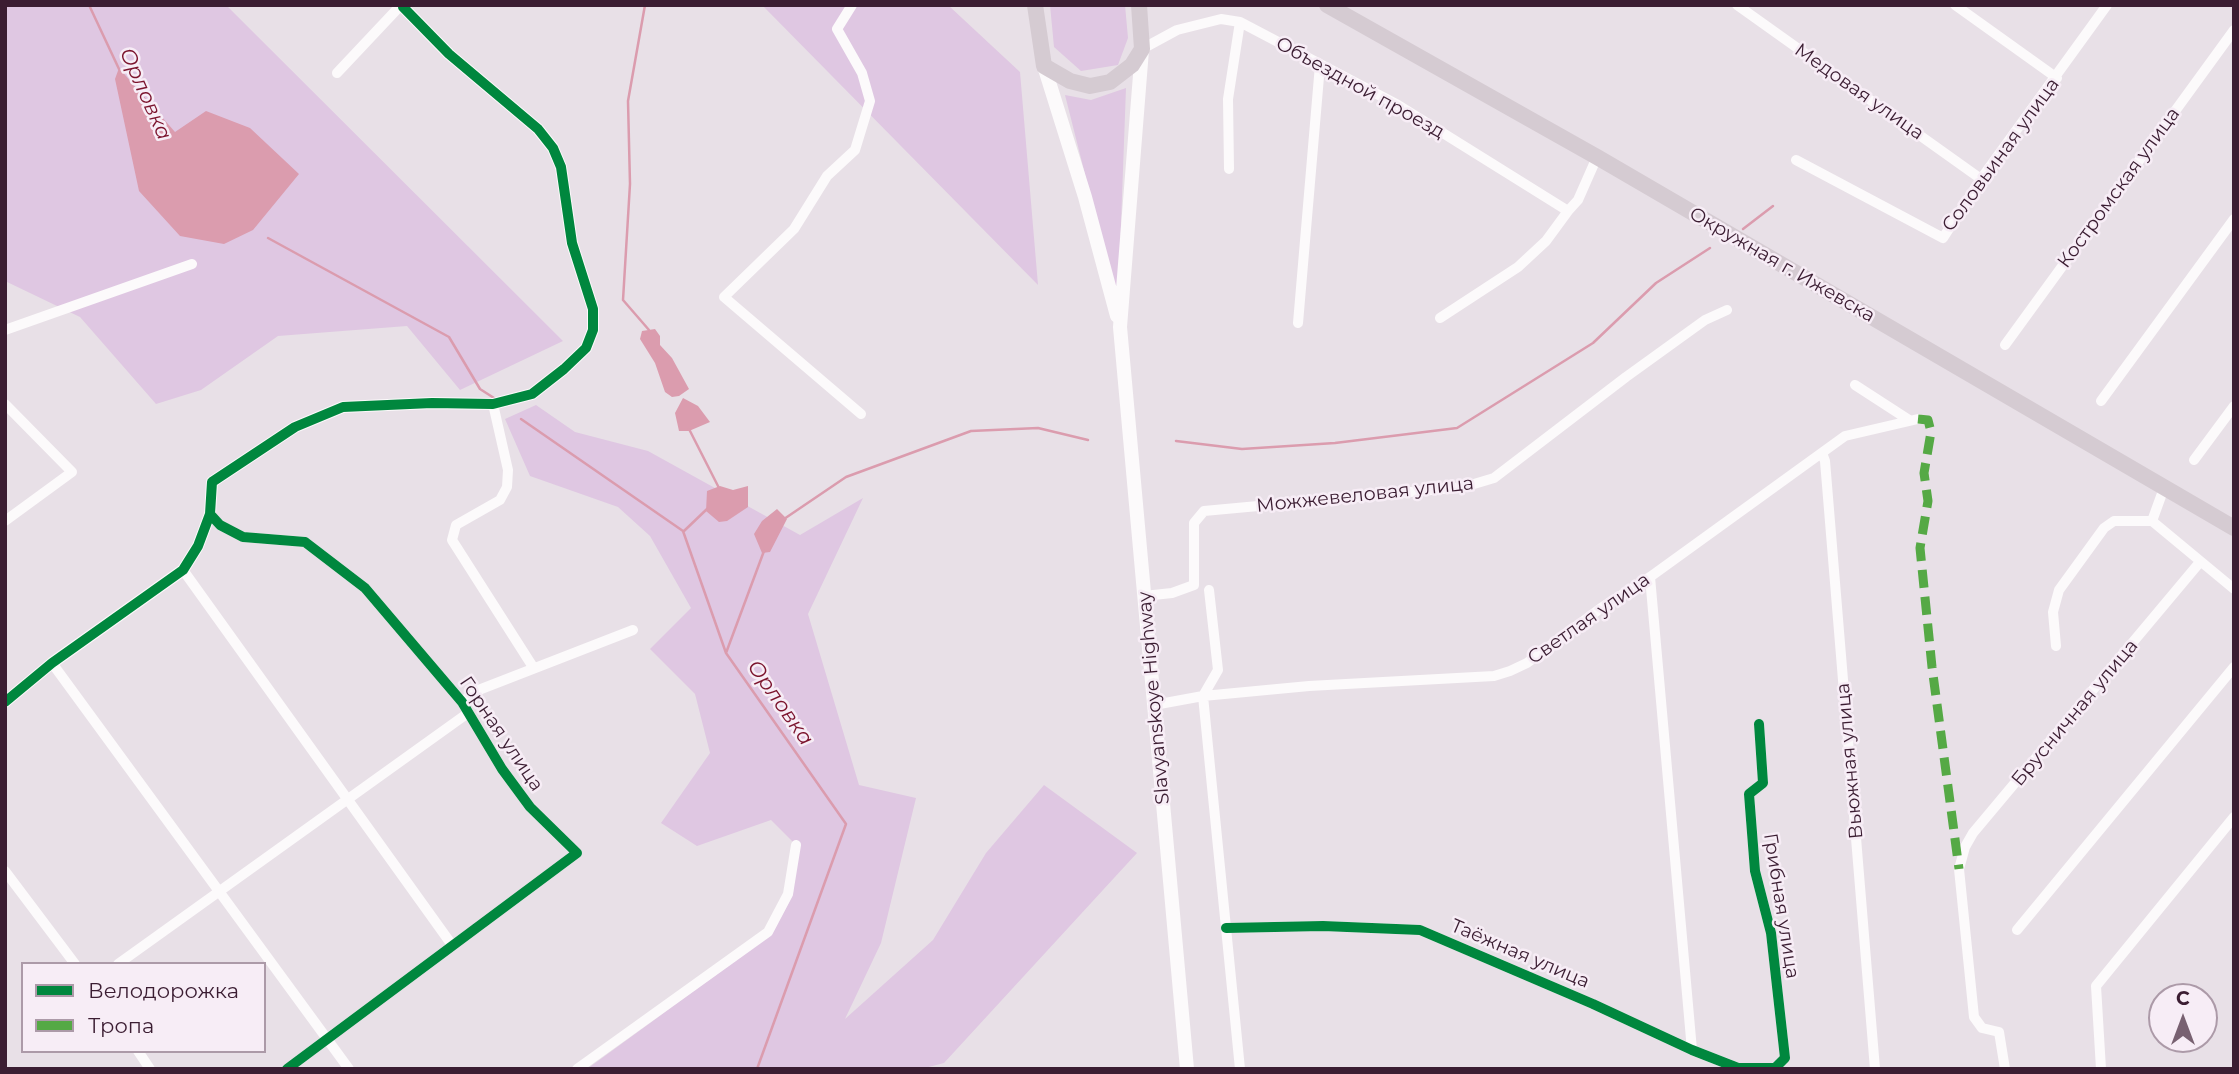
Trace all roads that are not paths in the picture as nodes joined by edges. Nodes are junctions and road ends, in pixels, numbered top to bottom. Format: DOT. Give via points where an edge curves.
graph roads {
  1 [pos="852,5"];
  2 [pos="1035,5"];
  3 [pos="1139,5"];
  4 [pos="1145,5"];
  5 [pos="1327,5"];
  6 [pos="1737,5"];
  7 [pos="1955,5"];
  8 [pos="2107,5"];
  9 [pos="403,6"];
  10 [pos="1240,22"];
  11 [pos="2234,30"];
  12 [pos="1142,49"];
  13 [pos="1320,65"];
  14 [pos="1044,66"];
  15 [pos="337,73"];
  16 [pos="2057,78"];
  17 [pos="1597,157"];
  18 [pos="1796,160"];
  19 [pos="1229,169"];
  20 [pos="1981,179"];
  21 [pos="1568,211"];
  22 [pos="2234,219"];
  23 [pos="192,264"];
  24 [pos="1727,310"];
  25 [pos="1440,318"];
  26 [pos="1298,323"];
  27 [pos="1120,327"];
  28 [pos="5,330"];
  29 [pos="2005,345"];
  30 [pos="1855,385"];
  31 [pos="2101,401"];
  32 [pos="5,404"];
  33 [pos="493,404"];
  34 [pos="2234,406"];
  35 [pos="861,414"];
  36 [pos="1822,453"];
  37 [pos="2194,460"];
  38 [pos="2164,488"];
  39 [pos="210,514"];
  40 [pos="5,521"];
  41 [pos="2152,521"];
  42 [pos="2234,528"];
  43 [pos="2200,562"];
  44 [pos="183,570"];
  45 [pos="1650,577"];
  46 [pos="2234,589"];
  47 [pos="1209,590"];
  48 [pos="1144,596"];
  49 [pos="633,630"];
  50 [pos="2056,646"];
  51 [pos="52,663"];
  52 [pos="533,667"];
  53 [pos="2234,667"];
  54 [pos="1203,696"];
  55 [pos="5,702"];
  56 [pos="462,702"];
  57 [pos="1154,705"];
  58 [pos="468,713"];
  59 [pos="1759,724"];
  60 [pos="348,799"];
  61 [pos="2234,817"];
  62 [pos="796,845"];
  63 [pos="5,871"];
  64 [pos="220,891"];
  65 [pos="1226,928"];
  66 [pos="2017,930"];
  67 [pos="452,945"];
  68 [pos="73,962"];
  69 [pos="121,962"];
  70 [pos="326,1038"];
  71 [pos="1692,1050"];
  72 [pos="139,1053"];
  73 [pos="1785,1058"];
  74 [pos="1738,1068"];
  75 [pos="150,1069"];
  76 [pos="287,1069"];
  77 [pos="349,1069"];
  78 [pos="577,1069"];
  79 [pos="1187,1069"];
  80 [pos="1240,1069"];
  81 [pos="1875,1069"];
  82 [pos="2004,1069"];
  83 [pos="2101,1069"];
  1 -- 35 [label="street" via="837,29 862,73 870,100 855,150 827,176 794,229 724,297"];
  2 -- 14 [label="main road"];
  3 -- 12 [label="main road"];
  4 -- 12 [label="main road"];
  5 -- 17 [label="main road, Окружная г. Ижевска"];
  6 -- 20 [label="street, Медовая улица"];
  7 -- 16 [label="street"];
  8 -- 16 [label="street, Соловьиная улица"];
  9 -- 15 [label="street"];
  9 -- 33 [label="street" via="449,54 548,139 561,167 572,243 594,320 586,348 531,394"];
  10 -- 12 [label="street, Объездной проезд" via="1222,19 1177,30"];
  10 -- 13 [label="street, Объездной проезд"];
  10 -- 19 [label="street" via="1228,99"];
  11 -- 29 [label="street, Костромская улица"];
  12 -- 14 [label="main road" via="1119,78 1099,85 1078,84"];
  12 -- 27 [label="main road, Slavyanskoye Highway"];
  13 -- 21 [label="street, Объездной проезд" via="1398,105"];
  13 -- 26 [label="street"];
  14 -- 27 [label="main road, Slavyanskoye Highway"];
  16 -- 20 [label="street, Соловьиная улица"];
  17 -- 21 [label="street"];
  17 -- 38 [label="main road, Окружная г. Ижевска"];
  18 -- 20 [label="street, Соловьиная улица" via="1943,238"];
  21 -- 25 [label="street" via="1546,241 1518,267"];
  22 -- 31 [label="street"];
  23 -- 28 [label="street"];
  24 -- 48 [label="street, Можжевеловая улица" via="1705,320 1486,481 1464,487 1204,511 1194,523 1194,584 1172,593"];
  27 -- 48 [label="main road, Slavyanskoye Highway"];
  30 -- 36 [label="street, Светлая улица" via="1914,420 1845,436"];
  32 -- 40 [label="street" via="72,472"];
  33 -- 39 [label="street" via="343,407 295,427 212,482"];
  33 -- 52 [label="street" via="508,470 507,487 500,500 456,525 452,540"];
  34 -- 37 [label="street"];
  36 -- 45 [label="street, Светлая улица"];
  36 -- 81 [label="street, Вьюжная улица"];
  38 -- 41 [label="street"];
  38 -- 42 [label="main road, Окружная г. Ижевска"];
  39 -- 44 [label="street"];
  39 -- 56 [label="street, Горная улица" via="243,537 305,542 365,588"];
  41 -- 43 [label="street"];
  41 -- 50 [label="street" via="2114,521 2104,528 2059,590 2053,612"];
  43 -- 46 [label="street"];
  43 -- 82 [label="street, Брусничная улица" via="1973,833 1959,869 1974,1017 1982,1028 1999,1032"];
  44 -- 51 [label="street"];
  44 -- 60 [label="street"];
  45 -- 54 [label="street, Светлая улица" via="1527,663 1494,676"];
  45 -- 71 [label="street"];
  47 -- 54 [label="street" via="1218,670"];
  48 -- 57 [label="main road, Slavyanskoye Highway"];
  49 -- 52 [label="street, Горная улица"];
  51 -- 55 [label="street"];
  51 -- 64 [label="street"];
  52 -- 56 [label="street, Горная улица" via="476,691"];
  53 -- 66 [label="street"];
  54 -- 57 [label="street, Светлая улица"];
  54 -- 65 [label="street"];
  56 -- 58 [label="street, Горная улица"];
  57 -- 79 [label="main road, Slavyanskoye Highway"];
  58 -- 60 [label="street, Горная улица"];
  58 -- 67 [label="street, Горная улица" via="530,807 577,853"];
  59 -- 73 [label="street, Грибная улица" via="1763,783 1749,794 1754,858 1770,933"];
  60 -- 64 [label="street, Горная улица"];
  60 -- 67 [label="street"];
  61 -- 83 [label="street" via="2096,986"];
  62 -- 78 [label="street" via="788,894 768,932"];
  63 -- 68 [label="street"];
  64 -- 69 [label="street, Горная улица"];
  64 -- 70 [label="street"];
  65 -- 71 [label="street, Таёжная улица" via="1420,930"];
  65 -- 80 [label="street"];
  67 -- 70 [label="street, Горная улица"];
  70 -- 76 [label="street, Горная улица"];
  70 -- 77 [label="street"];
  71 -- 74 [label="street, Таёжная улица"];
  72 -- 75 [label="street"];
  73 -- 74 [label="street, Таёжная улица" via="1774,1068"];
}
